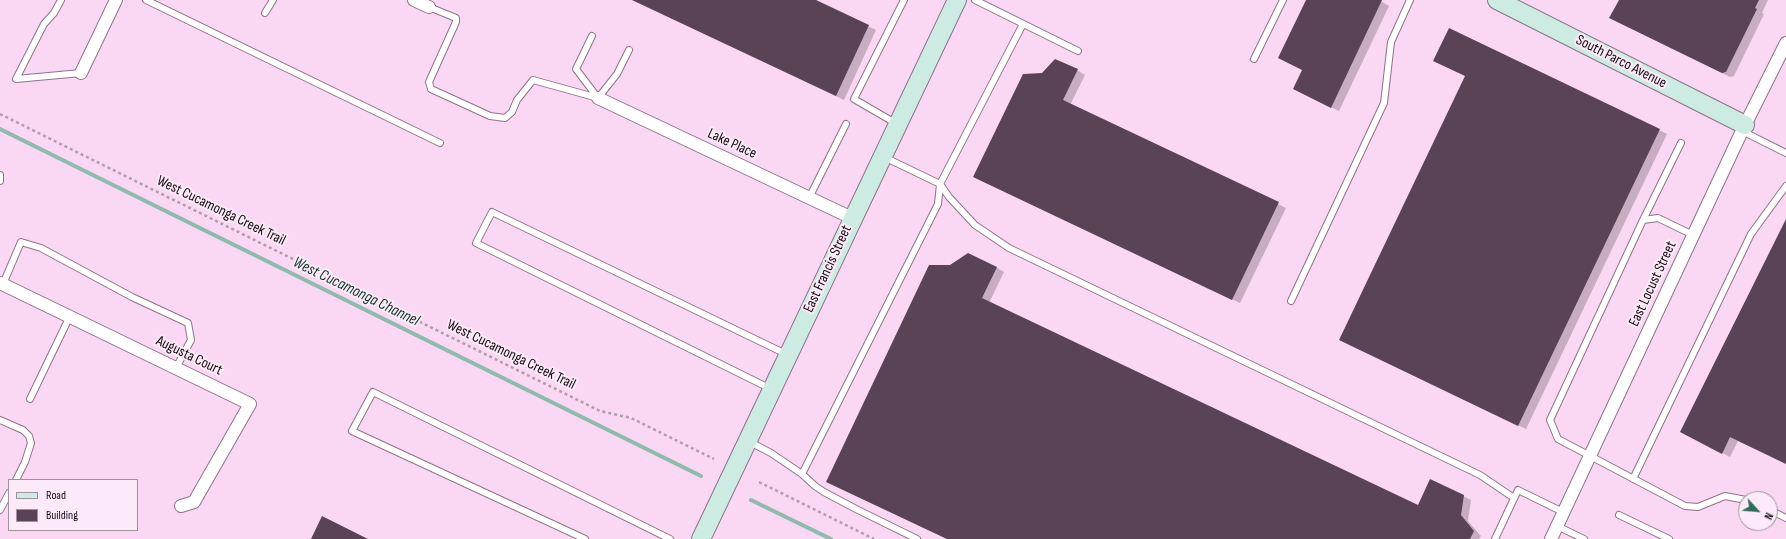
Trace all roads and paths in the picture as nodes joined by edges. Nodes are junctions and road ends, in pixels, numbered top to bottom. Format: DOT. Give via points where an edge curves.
graph roads {
  1 [pos="61,0"];
  2 [pos="116,0"];
  3 [pos="146,0"];
  4 [pos="273,0"];
  5 [pos="414,0"];
  6 [pos="904,0"];
  7 [pos="957,0"];
  8 [pos="975,0"];
  9 [pos="1283,0"];
  10 [pos="1410,0"];
  11 [pos="1497,0"];
  12 [pos="429,7"];
  13 [pos="266,13"];
  14 [pos="1023,24"];
  15 [pos="592,36"];
  16 [pos="1786,43"];
  17 [pos="629,50"];
  18 [pos="1078,51"];
  19 [pos="1254,59"];
  20 [pos="81,73"];
  21 [pos="598,98"];
  22 [pos="0,114"];
  23 [pos="846,124"];
  24 [pos="897,124"];
  25 [pos="1743,128"];
  26 [pos="440,143"];
  27 [pos="1681,143"];
  28 [pos="1786,153"];
  29 [pos="882,156"];
  30 [pos="0,175"];
  31 [pos="0,181"];
  32 [pos="940,184"];
  33 [pos="1786,186"];
  34 [pos="809,198"];
  35 [pos="852,218"];
  36 [pos="1643,220"];
  37 [pos="1693,235"];
  38 [pos="1,283"];
  39 [pos="1291,301"];
  40 [pos="70,316"];
  41 [pos="788,355"];
  42 [pos="176,368"];
  43 [pos="772,389"];
  44 [pos="30,399"];
  45 [pos="0,420"];
  46 [pos="747,441"];
  47 [pos="1590,456"];
  48 [pos="714,459"];
  49 [pos="802,474"];
  50 [pos="16,479"];
  51 [pos="1633,479"];
  52 [pos="759,482"];
  53 [pos="8,495"];
  54 [pos="1514,498"];
  55 [pos="1738,498"];
  56 [pos="181,506"];
  57 [pos="0,510"];
  58 [pos="1563,512"];
  59 [pos="1619,514"];
  60 [pos="1557,526"];
  61 [pos="585,539"];
  62 [pos="670,539"];
  63 [pos="701,539"];
  64 [pos="874,539"];
  65 [pos="918,539"];
  66 [pos="1495,539"];
  67 [pos="1551,539"];
  68 [pos="1584,539"];
  69 [pos="1669,539"];
  1 -- 20 [label="lane" via="44,24 16,79"];
  2 -- 20 [label="street"];
  3 -- 26 [label="lane"];
  4 -- 13 [label="lane"];
  5 -- 12 [label="street"];
  6 -- 24 [label="lane" via="854,99"];
  7 -- 24 [label="street, East Francis Street"];
  8 -- 14 [label="lane"];
  9 -- 19 [label="lane"];
  10 -- 39 [label="lane" via="1391,42 1384,103"];
  11 -- 25 [label="street, South Parco Avenue" via="1516,7"];
  12 -- 21 [label="lane" via="456,18 428,82 430,89 490,116 505,118 512,112 517,100 533,80"];
  14 -- 18 [label="lane"];
  14 -- 32 [label="lane"];
  15 -- 21 [label="lane" via="576,69"];
  16 -- 25 [label="street, East Locust Street"];
  17 -- 21 [label="lane" via="617,74"];
  21 -- 34 [label="street, Lake Place"];
  22 -- 48 [label="path, West Cucamonga Creek Trail" via="600,411 631,418"];
  23 -- 34 [label="lane"];
  24 -- 29 [label="street, East Francis Street"];
  25 -- 28 [label="lane"];
  25 -- 37 [label="street, East Locust Street"];
  27 -- 36 [label="lane"];
  29 -- 32 [label="lane"];
  29 -- 35 [label="street, East Francis Street"];
  30 -- 31 [label="lane"];
  32 -- 49 [label="lane" via="938,204"];
  32 -- 54 [label="lane" via="975,224 1008,248 1480,475"];
  33 -- 51 [label="lane" via="1751,234"];
  34 -- 35 [label="street, Lake Place"];
  35 -- 41 [label="street, East Francis Street"];
  36 -- 37 [label="lane" via="1658,218"];
  36 -- 47 [label="lane" via="1550,420 1558,439"];
  37 -- 47 [label="street, East Locust Street"];
  38 -- 40 [label="street, Augusta Court"];
  38 -- 42 [label="lane" via="21,242 41,248 132,297 188,323 191,340"];
  40 -- 42 [label="street, Augusta Court"];
  40 -- 44 [label="lane"];
  41 -- 43 [label="street, East Francis Street"];
  41 -- 43 [label="lane" via="492,212 476,243"];
  42 -- 56 [label="street, Augusta Court" via="250,404 194,502"];
  43 -- 46 [label="street, East Francis Street"];
  45 -- 50 [label="lane" via="23,430 31,443"];
  46 -- 49 [label="lane" via="771,453"];
  46 -- 63 [label="street, East Francis Street"];
  47 -- 51 [label="lane"];
  47 -- 58 [label="street, East Locust Street"];
  49 -- 65 [label="lane" via="824,492 856,510"];
  51 -- 55 [label="lane" via="1685,506 1698,507 1725,496"];
  52 -- 64 [label="path"];
  53 -- 57 [label="lane"];
  54 -- 58 [label="lane" via="1518,490"];
  54 -- 66 [label="lane"];
  58 -- 60 [label="street, East Locust Street"];
  59 -- 69 [label="lane"];
  60 -- 67 [label="street, East Locust Street"];
  60 -- 68 [label="lane"];
  61 -- 62 [label="lane" via="352,431 373,392"];
}
